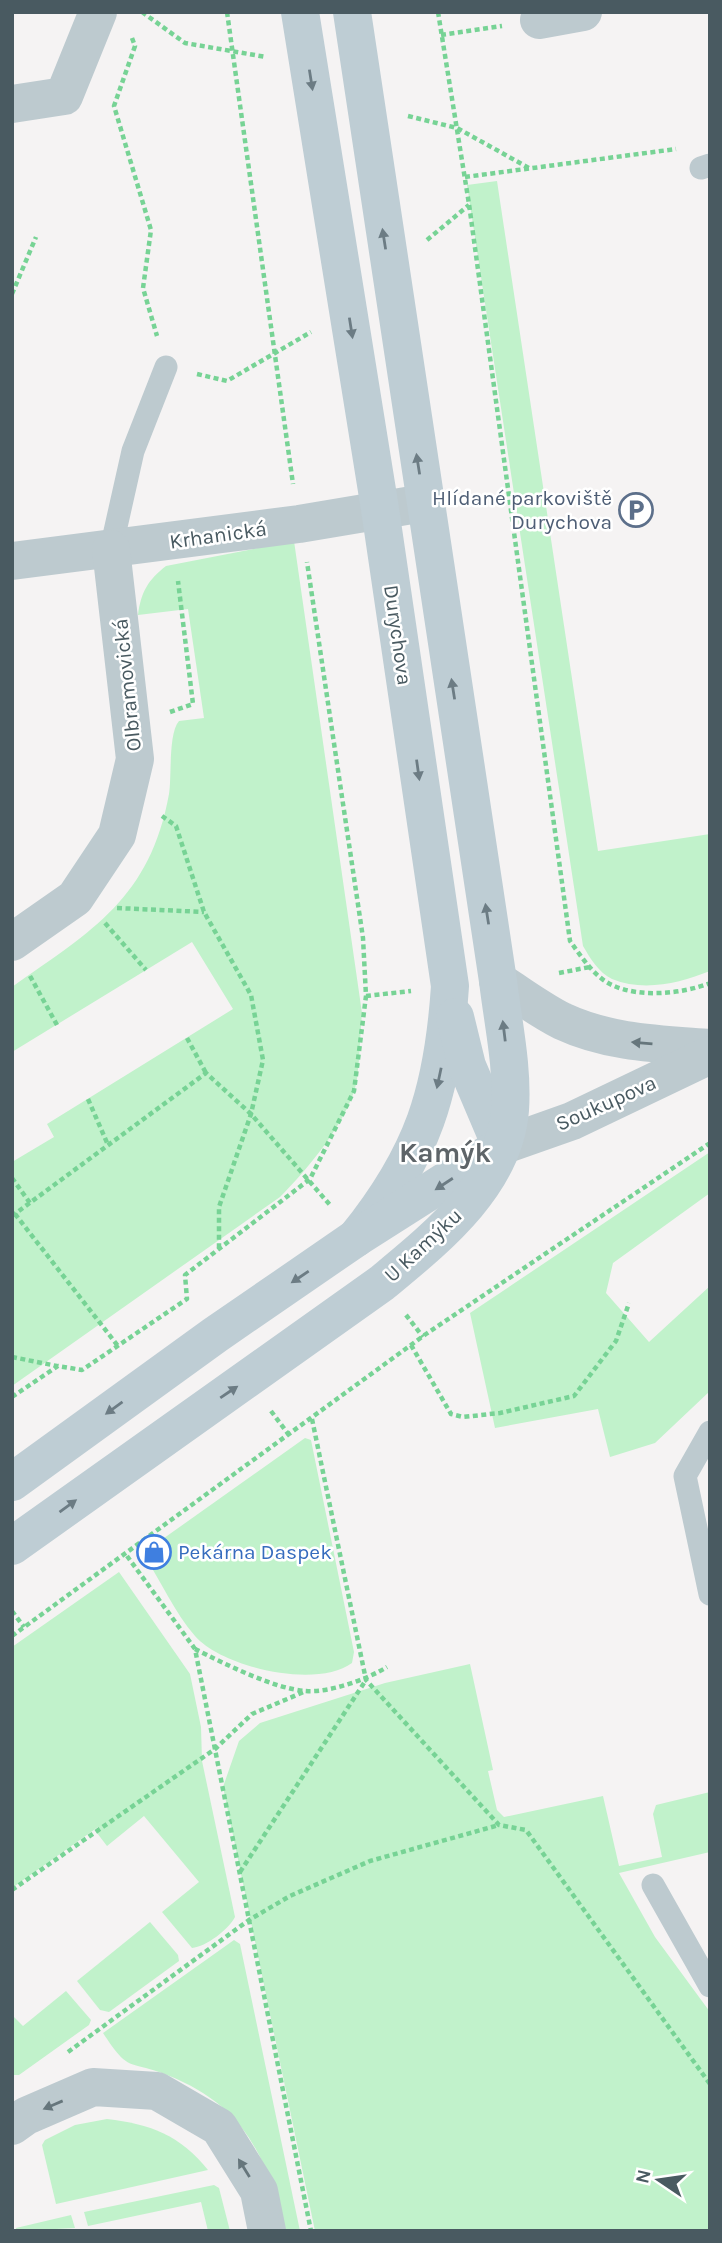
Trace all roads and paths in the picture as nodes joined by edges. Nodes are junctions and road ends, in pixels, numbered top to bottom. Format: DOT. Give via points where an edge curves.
graph roads {
  1 [pos="98,12"];
  2 [pos="142,12"];
  3 [pos="300,12"];
  4 [pos="352,12"];
  5 [pos="438,12"];
  6 [pos="583,12"];
  7 [pos="538,20"];
  8 [pos="130,34"];
  9 [pos="441,35"];
  10 [pos="233,51"];
  11 [pos="12,104"];
  12 [pos="684,148"];
  13 [pos="465,177"];
  14 [pos="36,237"];
  15 [pos="12,294"];
  16 [pos="166,367"];
  17 [pos="424,503"];
  18 [pos="380,509"];
  19 [pos="111,550"];
  20 [pos="12,561"];
  21 [pos="156,811"];
  22 [pos="104,907"];
  23 [pos="204,912"];
  24 [pos="100,917"];
  25 [pos="19,955"];
  26 [pos="590,967"];
  27 [pos="146,970"];
  28 [pos="555,973"];
  29 [pos="498,981"];
  30 [pos="710,983"];
  31 [pos="434,988"];
  32 [pos="57,1025"];
  33 [pos="187,1038"];
  34 [pos="710,1048"];
  35 [pos="710,1055"];
  36 [pos="206,1073"];
  37 [pos="88,1099"];
  38 [pos="251,1114"];
  39 [pos="710,1143"];
  40 [pos="108,1145"];
  41 [pos="500,1146"];
  42 [pos="12,1178"];
  43 [pos="310,1179"];
  44 [pos="30,1203"];
  45 [pos="14,1215"];
  46 [pos="356,1238"];
  47 [pos="219,1249"];
  48 [pos="629,1303"];
  49 [pos="411,1345"];
  50 [pos="118,1346"];
  51 [pos="12,1357"];
  52 [pos="58,1366"];
  53 [pos="12,1397"];
  54 [pos="312,1419"];
  55 [pos="710,1432"];
  56 [pos="12,1482"];
  57 [pos="12,1546"];
  58 [pos="127,1556"];
  59 [pos="710,1594"];
  60 [pos="12,1611"];
  61 [pos="24,1628"];
  62 [pos="12,1636"];
  63 [pos="195,1649"];
  64 [pos="387,1667"];
  65 [pos="366,1679"];
  66 [pos="306,1692"];
  67 [pos="215,1749"];
  68 [pos="499,1825"];
  69 [pos="240,1872"];
  70 [pos="653,1885"];
  71 [pos="12,1890"];
  72 [pos="249,1920"];
  73 [pos="710,1986"];
  74 [pos="59,2058"];
  75 [pos="710,2084"];
  76 [pos="12,2126"];
  77 [pos="267,2231"];
  78 [pos="312,2231"];
  1 -- 11 [label="street" via="64,96"];
  2 -- 10 [label="path" via="185,43"];
  3 -- 18 [label="street, Durychova, one-way"];
  17 -- 4 [label="street, one-way"];
  5 -- 9 [label="path"];
  6 -- 7 [label="street"];
  7 -- 9 [label="path"];
  8 -- 16 [label="path" via="135,46 114,106 151,230 143,288"];
  9 -- 13 [label="path"];
  12 -- 13 [label="path"];
  13 -- 26 [label="path" via="570,941"];
  14 -- 15 [label="path"];
  16 -- 19 [label="lane" via="133,452"];
  17 -- 18 [label="street, Krhanická"];
  29 -- 17 [label="street, one-way"];
  18 -- 19 [label="street, Krhanická"];
  18 -- 31 [label="street, Durychova, one-way"];
  19 -- 20 [label="street, Krhanická"];
  19 -- 25 [label="street, Olbramovická" via="135,759 117,835 75,898"];
  21 -- 23 [label="path" via="176,826"];
  22 -- 23 [label="path"];
  23 -- 38 [label="path" via="251,995 263,1060"];
  24 -- 27 [label="path"];
  25 -- 32 [label="path"];
  26 -- 28 [label="path"];
  26 -- 30 [label="path" via="611,985 650,994"];
  34 -- 29 [label="street, one-way" via="626,1041 589,1031 561,1020"];
  41 -- 29 [label="street, one-way" via="510,1113 510,1083"];
  31 -- 41 [label="street"];
  31 -- 43 [label="path" via="366,996 354,1091"];
  31 -- 46 [label="street, Durychova, one-way" via="446,1041 425,1126 401,1176"];
  33 -- 36 [label="path"];
  35 -- 41 [label="street, Soukupova" via="572,1121"];
  36 -- 38 [label="path"];
  36 -- 40 [label="path"];
  37 -- 40 [label="path"];
  38 -- 43 [label="path"];
  38 -- 47 [label="path" via="219,1207"];
  39 -- 49 [label="path"];
  40 -- 44 [label="path"];
  41 -- 46 [label="street, U Kamýku, one-way"];
  57 -- 41 [label="street, U Kamýku, one-way" via="382,1283 450,1225 487,1174"];
  42 -- 44 [label="path"];
  43 -- 47 [label="path"];
  44 -- 45 [label="path"];
  45 -- 50 [label="path"];
  46 -- 56 [label="street, U Kamýku, one-way"];
  47 -- 50 [label="path" via="185,1275 187,1299"];
  48 -- 49 [label="path" via="616,1341 574,1396 500,1413 451,1414"];
  49 -- 54 [label="path"];
  50 -- 52 [label="path" via="82,1370"];
  51 -- 52 [label="path"];
  52 -- 53 [label="path"];
  54 -- 58 [label="path"];
  54 -- 65 [label="path"];
  55 -- 59 [label="lane" via="685,1476"];
  58 -- 61 [label="path"];
  58 -- 63 [label="path"];
  60 -- 61 [label="path"];
  61 -- 62 [label="path"];
  63 -- 66 [label="path" via="241,1672"];
  63 -- 67 [label="path"];
  64 -- 65 [label="path"];
  65 -- 66 [label="path"];
  65 -- 68 [label="path"];
  65 -- 69 [label="path"];
  66 -- 67 [label="path" via="252,1714"];
  67 -- 69 [label="path"];
  67 -- 71 [label="path"];
  68 -- 72 [label="path" via="370,1861 290,1896"];
  68 -- 75 [label="path" via="526,1830"];
  69 -- 72 [label="path"];
  70 -- 73 [label="lane"];
  72 -- 74 [label="path"];
  72 -- 78 [label="path"];
  77 -- 76 [label="street, one-way" via="259,2191 219,2127 157,2091 93,2087"];
}
